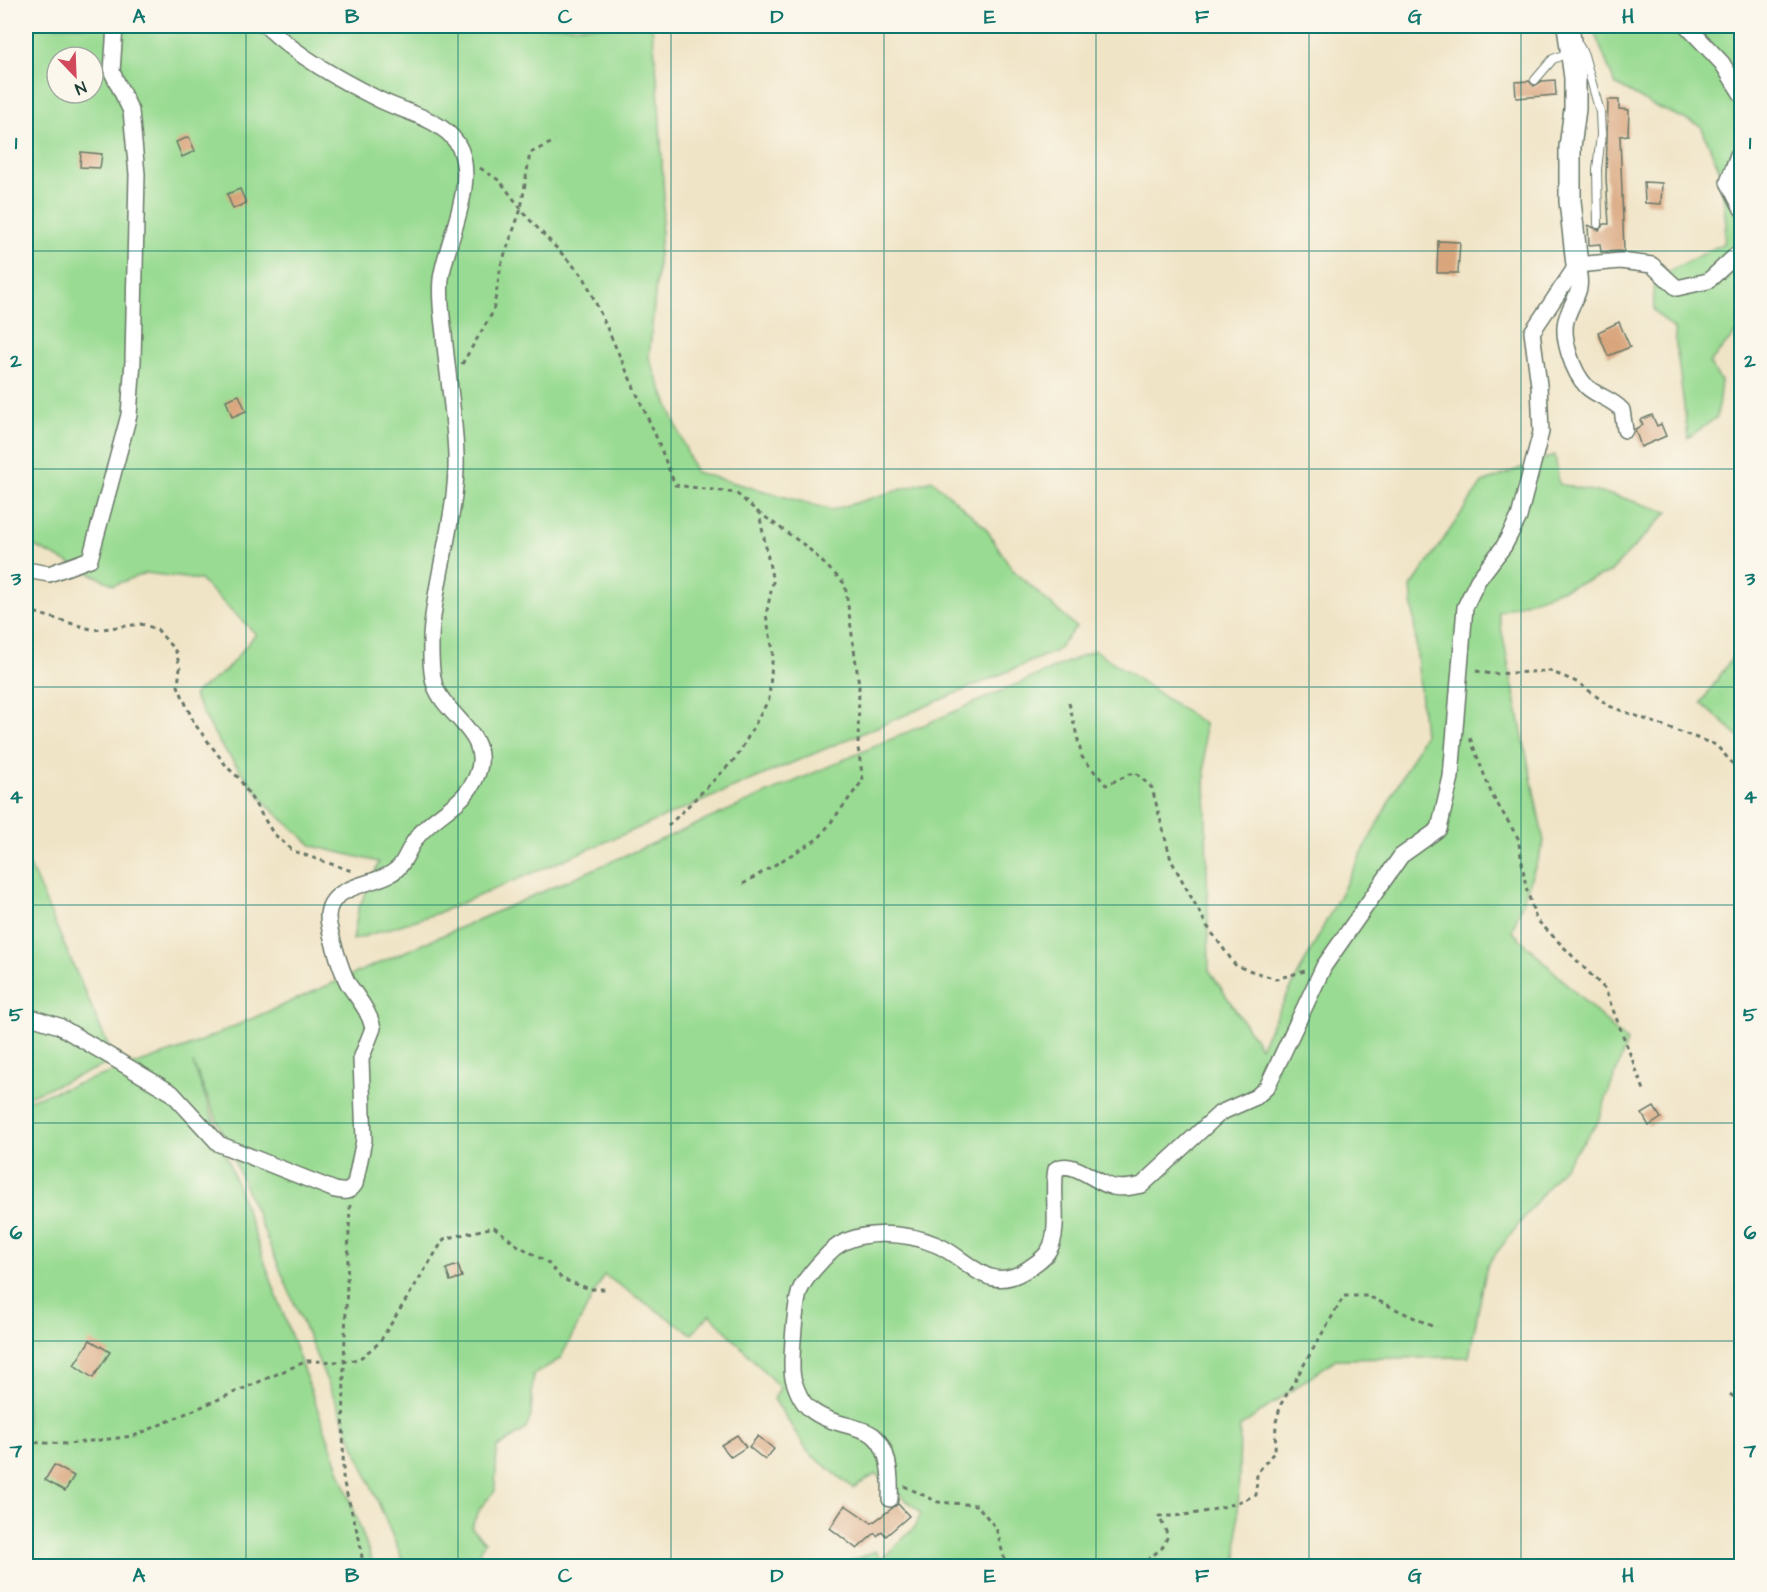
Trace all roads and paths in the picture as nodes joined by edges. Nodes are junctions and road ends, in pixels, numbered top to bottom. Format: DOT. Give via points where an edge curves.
graph roads {
  1 [pos="115,26"];
  2 [pos="266,26"];
  3 [pos="1687,26"];
  4 [pos="1570,38"];
  5 [pos="1535,80"];
  6 [pos="1742,94"];
  7 [pos="555,141"];
  8 [pos="1742,153"];
  9 [pos="463,157"];
  10 [pos="521,209"];
  11 [pos="1742,209"];
  12 [pos="1598,224"];
  13 [pos="1742,250"];
  14 [pos="1578,265"];
  15 [pos="448,384"];
  16 [pos="1625,430"];
  17 [pos="759,513"];
  18 [pos="26,570"];
  19 [pos="26,610"];
  20 [pos="1459,668"];
  21 [pos="1069,704"];
  22 [pos="1457,706"];
  23 [pos="1742,774"];
  24 [pos="666,828"];
  25 [pos="376,880"];
  26 [pos="743,884"];
  27 [pos="1324,966"];
  28 [pos="26,1018"];
  29 [pos="1644,1090"];
  30 [pos="351,1190"];
  31 [pos="608,1289"];
  32 [pos="1436,1328"];
  33 [pos="344,1362"];
  34 [pos="1730,1394"];
  35 [pos="1742,1404"];
  36 [pos="26,1442"];
  37 [pos="891,1480"];
  38 [pos="890,1499"];
  39 [pos="26,1560"];
  40 [pos="714,1560"];
  41 [pos="33,1566"];
  42 [pos="363,1566"];
  43 [pos="713,1566"];
  44 [pos="1011,1566"];
  45 [pos="1140,1566"];
  1 -- 18 [label="street" via="112,72 131,111 137,174 129,415 90,559 49,574"];
  2 -- 9 [label="street" via="308,60 447,131"];
  3 -- 6 [label="street" via="1722,63"];
  4 -- 5 [label="lane"];
  4 -- 12 [label="lane" via="1584,56 1600,112"];
  4 -- 14 [label="street" via="1575,109 1570,201"];
  7 -- 10 [label="path" via="530,153"];
  8 -- 11 [label="street" via="1728,182"];
  9 -- 10 [label="path" via="500,181"];
  9 -- 15 [label="street" via="457,225 446,257 440,294"];
  10 -- 15 [label="path" via="501,265 493,312"];
  10 -- 17 [label="path" via="584,277 656,434 675,485 736,493"];
  13 -- 14 [label="street" via="1707,281 1677,288 1652,265 1620,261"];
  14 -- 16 [label="street" via="1579,296 1564,330 1569,350 1587,387 1622,410"];
  14 -- 20 [label="street" via="1532,332 1541,432 1520,517 1465,607"];
  15 -- 25 [label="street" via="456,470 431,635 432,670 442,701 469,729 477,744 479,772 462,798 428,824 414,841 401,867"];
  17 -- 24 [label="path" via="773,582 766,615 773,651 769,699 736,758"];
  17 -- 26 [label="path" via="807,547 845,584 858,685 858,748 863,780 819,838"];
  19 -- 25 [label="path" via="94,630 141,624 157,629 176,652 180,668 178,686 194,723 239,778 273,833 293,851"];
  20 -- 22 [label="street"];
  20 -- 23 [label="path" via="1492,674 1550,671 1579,683 1609,706 1716,745"];
  21 -- 27 [label="path" via="1082,757 1106,785 1135,772 1152,788 1171,860 1207,926 1236,966 1276,979"];
  22 -- 27 [label="street" via="1451,777 1439,829 1401,856"];
  22 -- 29 [label="path" via="1492,795 1518,838 1536,919 1605,989"];
  25 -- 30 [label="street" via="341,894 328,914 347,983 364,1006 372,1028 361,1059 364,1140"];
  27 -- 37 [label="street" via="1267,1087 1256,1097 1220,1113 1142,1185 1126,1189 1069,1166 1056,1169 1054,1239 1042,1259 1022,1273 988,1278 939,1246 918,1239 871,1235 836,1247 813,1271 800,1289 796,1303 792,1375 798,1394 822,1418 872,1434 885,1454"];
  28 -- 30 [label="street" via="59,1026 172,1093 219,1144 335,1190"];
  30 -- 33 [label="path"];
  31 -- 33 [label="path" via="562,1279 547,1262 494,1227 444,1239 380,1343 359,1359"];
  32 -- 45 [label="path" via="1368,1296 1344,1296 1281,1404 1275,1451 1257,1473 1256,1495 1184,1517 1159,1516 1168,1536 1162,1548"];
  33 -- 36 [label="path" via="307,1361 134,1436 66,1444"];
  33 -- 42 [label="path" via="343,1480"];
  34 -- 35 [label="path"];
  37 -- 38 [label="street"];
  37 -- 44 [label="path" via="938,1502 977,1505 996,1528 1006,1565"];
  39 -- 41 [label="path"];
  40 -- 43 [label="path"];
}
